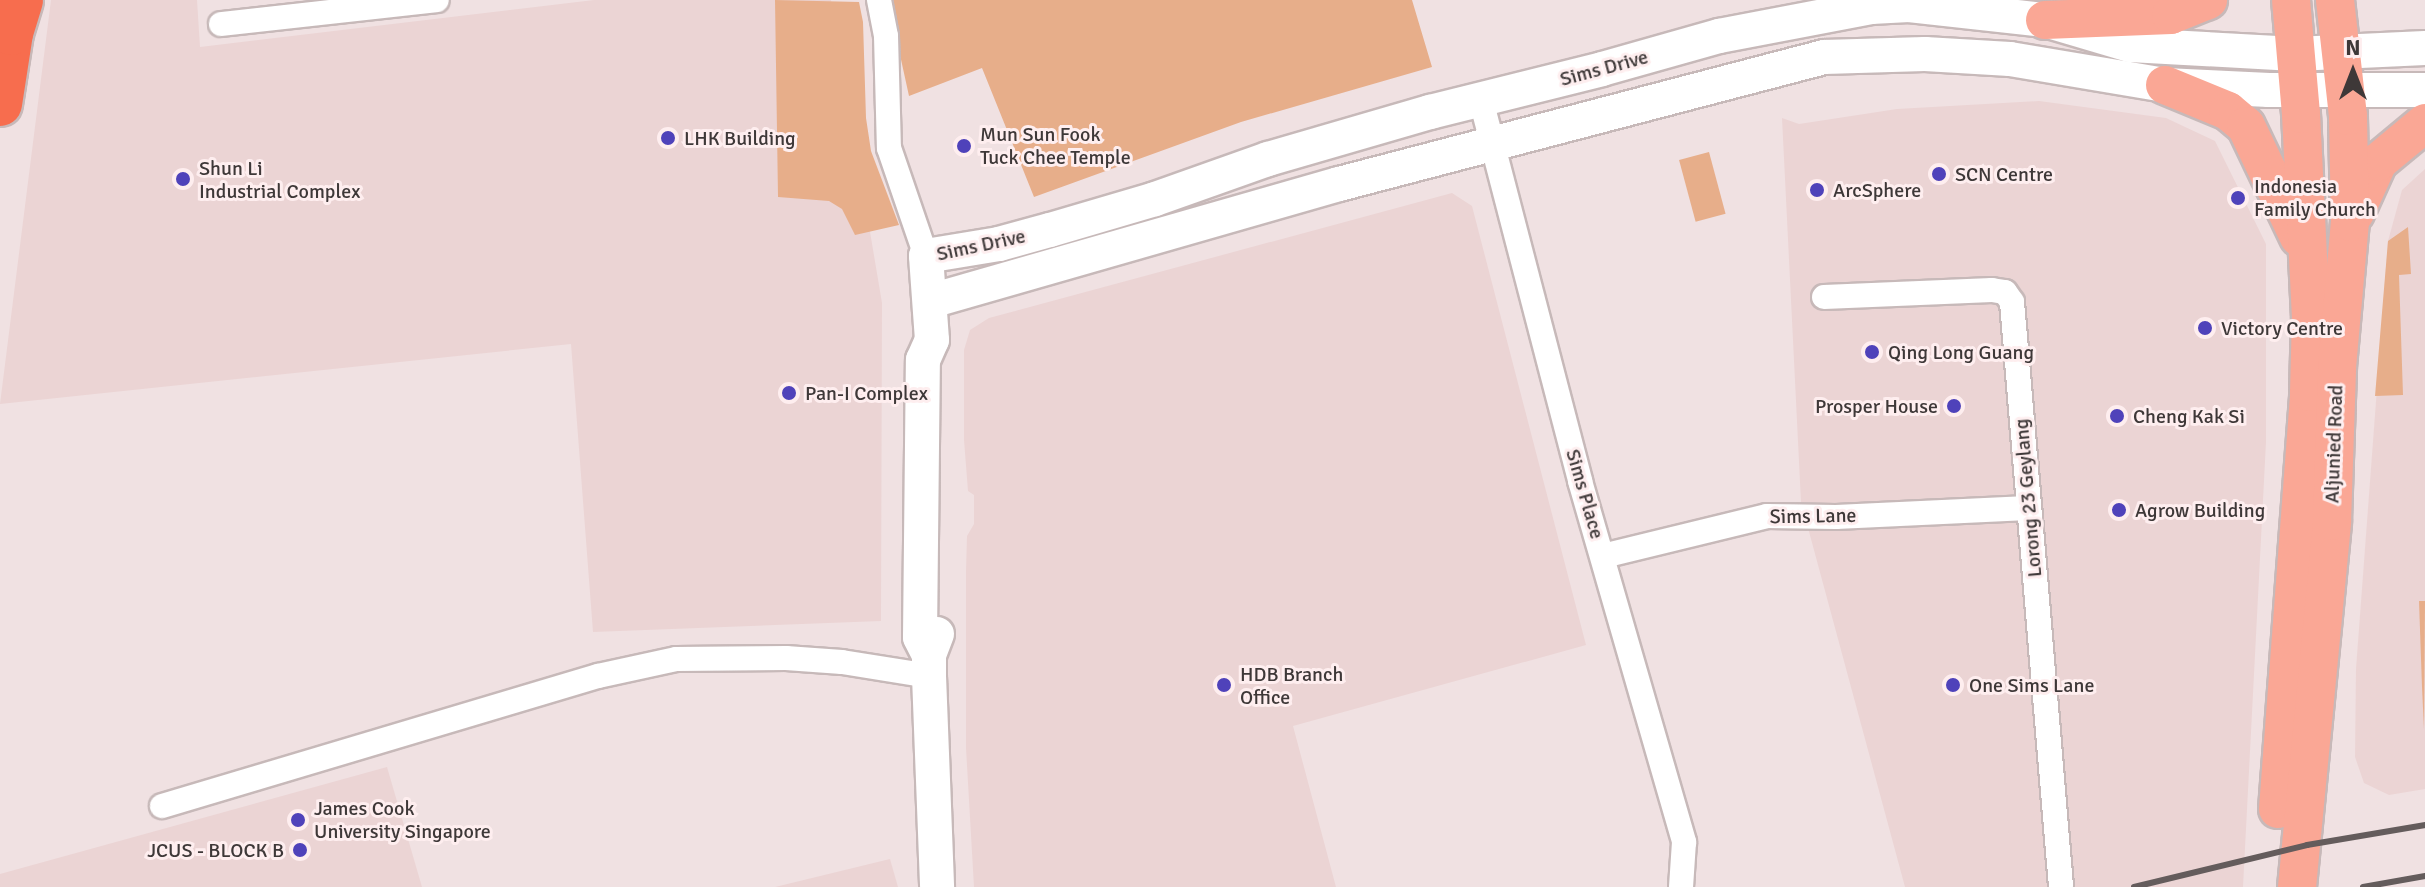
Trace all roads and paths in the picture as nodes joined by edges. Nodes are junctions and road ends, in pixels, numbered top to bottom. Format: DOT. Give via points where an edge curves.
graph roads {
  1 [pos="21,0"];
  2 [pos="437,0"];
  3 [pos="879,0"];
  4 [pos="2208,0"];
  5 [pos="2291,0"];
  6 [pos="2335,0"];
  7 [pos="2045,20"];
  8 [pos="221,24"];
  9 [pos="2425,48"];
  10 [pos="2340,51"];
  11 [pos="2296,72"];
  12 [pos="2165,85"];
  13 [pos="2345,90"];
  14 [pos="2425,90"];
  15 [pos="1481,100"];
  16 [pos="0,104"];
  17 [pos="2425,123"];
  18 [pos="1492,143"];
  19 [pos="2350,222"];
  20 [pos="925,248"];
  21 [pos="2309,262"];
  22 [pos="1824,297"];
  23 [pos="931,301"];
  24 [pos="2028,508"];
  25 [pos="1603,556"];
  26 [pos="929,665"];
  27 [pos="162,806"];
  28 [pos="937,887"];
  29 [pos="1681,887"];
  30 [pos="2061,887"];
  31 [pos="2271,887"];
  32 [pos="2297,887"];
  1 -- 16 [label="highway"];
  2 -- 8 [label="street"];
  3 -- 20 [label="street" via="886,36 889,148"];
  4 -- 7 [label="main road" via="2171,15"];
  5 -- 11 [label="main road, Aljunied Road"];
  6 -- 10 [label="main road, Aljunied Road"];
  7 -- 11 [label="street, Sims Drive" via="2130,45"];
  7 -- 15 [label="street, Sims Drive" via="1909,5 1871,7 1719,36"];
  9 -- 10 [label="street"];
  10 -- 11 [label="street"];
  10 -- 13 [label="main road, Aljunied Road"];
  11 -- 12 [label="street, Sims Drive"];
  11 -- 13 [label="street"];
  11 -- 21 [label="main road, Aljunied Road"];
  12 -- 18 [label="street, Sims Drive" via="2010,59 1925,54 1824,57"];
  12 -- 21 [label="main road" via="2228,111 2246,126"];
  13 -- 14 [label="street"];
  13 -- 19 [label="main road, Aljunied Road"];
  15 -- 18 [label="street, Sims Place"];
  15 -- 20 [label="street, Sims Drive" via="1282,155 999,244"];
  17 -- 19 [label="main road" via="2378,162"];
  18 -- 23 [label="street, Sims Drive"];
  18 -- 25 [label="street, Sims Place"];
  19 -- 32 [label="main road, Aljunied Road" via="2337,367 2332,521"];
  20 -- 23 [label="street, Sims Drive"];
  21 -- 31 [label="main road, Aljunied Road" via="2309,392"];
  22 -- 24 [label="street, Lorong 23 Geylang" via="2005,292 2012,302"];
  23 -- 26 [label="street, Sims Drive" via="932,340 923,360 920,637"];
  24 -- 25 [label="street, Sims Lane" via="1767,516"];
  24 -- 30 [label="street, Lorong 23 Geylang"];
  25 -- 29 [label="street, Sims Place" via="1684,842"];
  26 -- 27 [label="street" via="731,656 676,659 598,676"];
  26 -- 28 [label="street, Sims Drive"];
}
